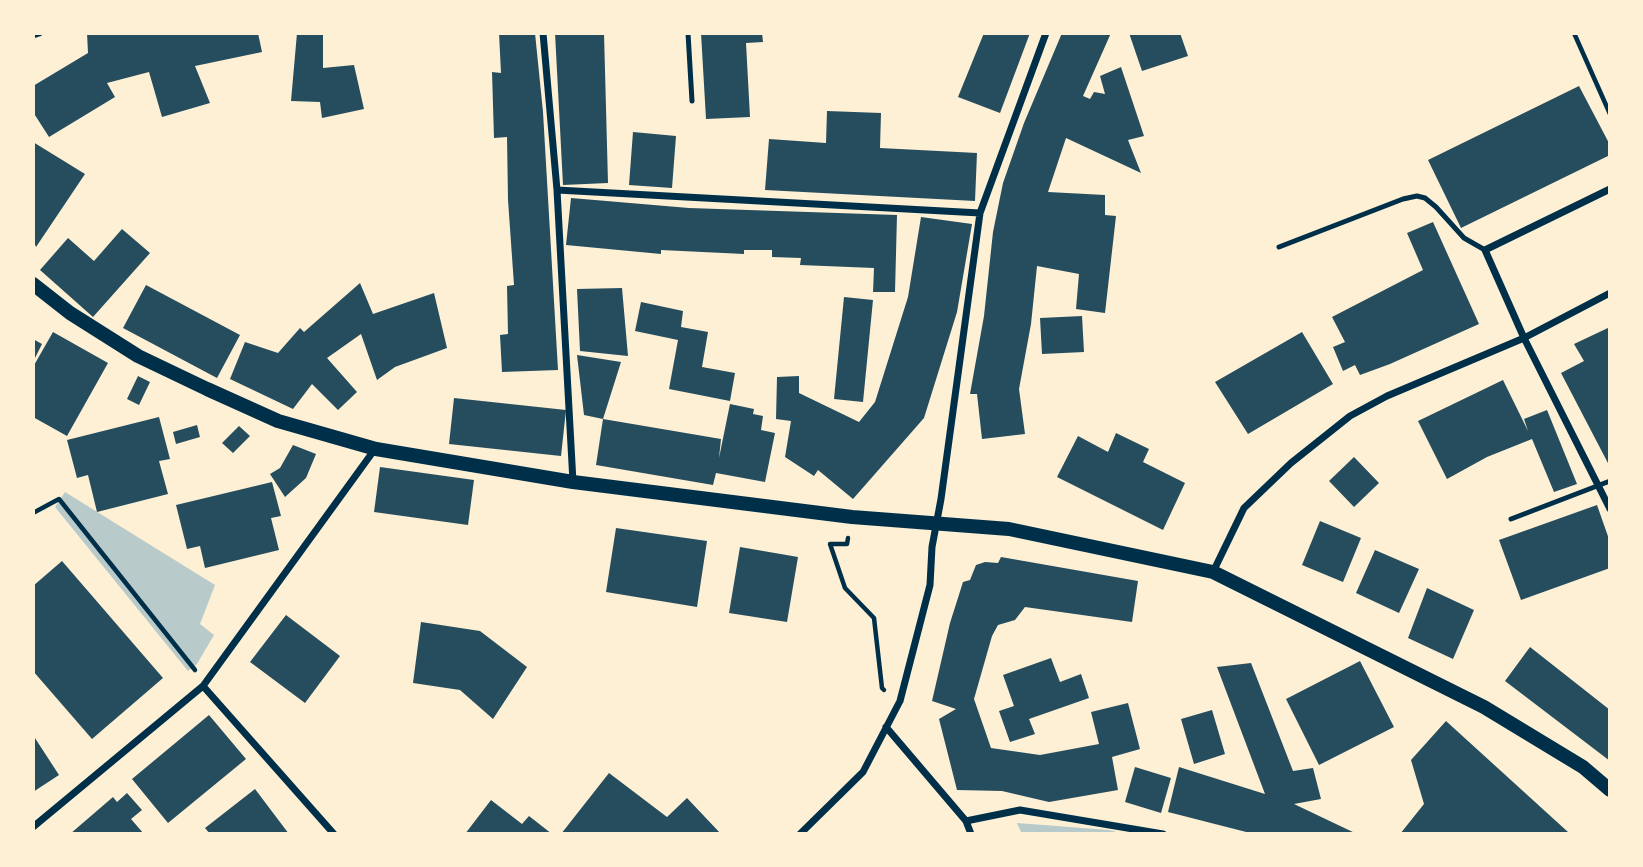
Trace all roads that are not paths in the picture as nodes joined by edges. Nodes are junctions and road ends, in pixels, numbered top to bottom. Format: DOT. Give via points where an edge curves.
graph roads {
  1 [pos="39,33"];
  2 [pos="543,33"];
  3 [pos="688,33"];
  4 [pos="1046,33"];
  5 [pos="33,35"];
  6 [pos="692,101"];
  7 [pos="1610,189"];
  8 [pos="556,190"];
  9 [pos="980,213"];
  10 [pos="1279,247"];
  11 [pos="1485,250"];
  12 [pos="33,284"];
  13 [pos="1610,293"];
  14 [pos="1524,338"];
  15 [pos="376,449"];
  16 [pos="1610,481"];
  17 [pos="573,482"];
  18 [pos="1598,485"];
  19 [pos="1610,509"];
  20 [pos="1511,519"];
  21 [pos="937,524"];
  22 [pos="1213,572"];
  23 [pos="203,686"];
  24 [pos="886,727"];
  25 [pos="1610,790"];
  26 [pos="966,821"];
  27 [pos="33,827"];
  28 [pos="334,834"];
  29 [pos="800,834"];
  30 [pos="971,834"];
  31 [pos="1163,834"];
  1 -- 5 [label="street"];
  2 -- 8 [label="street"];
  3 -- 6 [label="lane"];
  4 -- 9 [label="street"];
  7 -- 11 [label="street"];
  8 -- 9 [label="street"];
  8 -- 17 [label="street"];
  9 -- 21 [label="street"];
  10 -- 11 [label="lane" via="1417,196 1426,198 1464,238"];
  11 -- 14 [label="street"];
  12 -- 15 [label="main road" via="138,356 278,421"];
  13 -- 14 [label="street"];
  14 -- 18 [label="street"];
  14 -- 22 [label="street" via="1350,416 1244,508"];
  15 -- 17 [label="main road"];
  15 -- 23 [label="street"];
  16 -- 18 [label="lane"];
  17 -- 21 [label="main road"];
  18 -- 19 [label="street"];
  18 -- 20 [label="lane"];
  21 -- 22 [label="main road" via="1009,529"];
  21 -- 24 [label="street" via="930,584 900,701"];
  22 -- 25 [label="main road" via="1484,707 1583,767"];
  23 -- 27 [label="street"];
  23 -- 28 [label="street"];
  24 -- 26 [label="street"];
  24 -- 29 [label="street" via="863,772"];
  26 -- 30 [label="street"];
  26 -- 31 [label="street" via="1020,810"];
}
